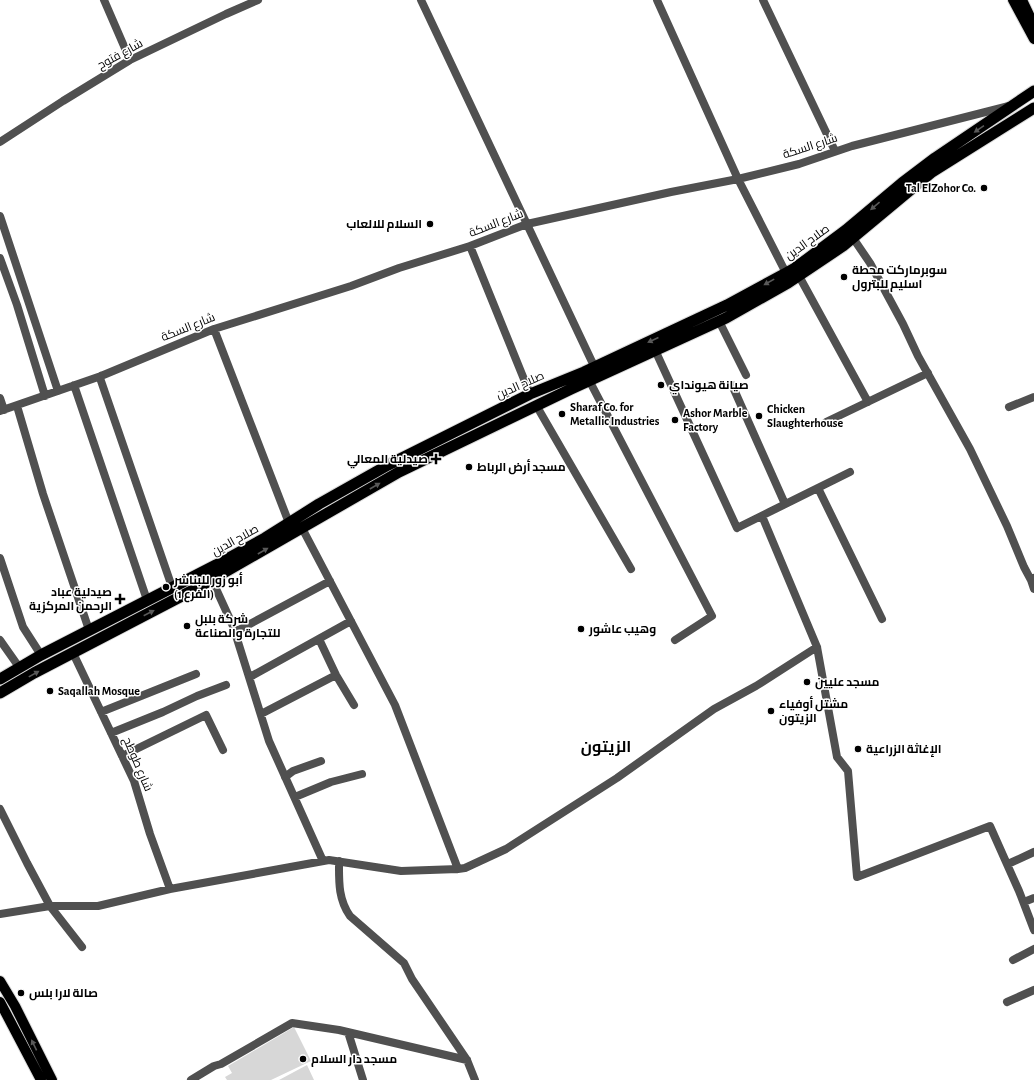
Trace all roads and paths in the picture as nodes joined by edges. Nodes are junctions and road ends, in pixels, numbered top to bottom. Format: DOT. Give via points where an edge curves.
graph roads {
  1 [pos="104,0"];
  2 [pos="258,0"];
  3 [pos="421,0"];
  4 [pos="657,0"];
  5 [pos="763,0"];
  6 [pos="1014,0"];
  7 [pos="1022,0"];
  8 [pos="1034,25"];
  9 [pos="1034,40"];
  10 [pos="130,60"];
  11 [pos="1034,90"];
  12 [pos="1014,105"];
  13 [pos="1034,108"];
  14 [pos="0,142"];
  15 [pos="835,151"];
  16 [pos="738,179"];
  17 [pos="0,216"];
  18 [pos="527,224"];
  19 [pos="853,238"];
  20 [pos="470,246"];
  21 [pos="0,258"];
  22 [pos="786,273"];
  23 [pos="799,276"];
  24 [pos="719,320"];
  25 [pos="214,329"];
  26 [pos="655,350"];
  27 [pos="594,366"];
  28 [pos="928,373"];
  29 [pos="746,375"];
  30 [pos="101,376"];
  31 [pos="589,380"];
  32 [pos="74,385"];
  33 [pos="732,385"];
  34 [pos="58,391"];
  35 [pos="530,394"];
  36 [pos="45,396"];
  37 [pos="1034,397"];
  38 [pos="0,398"];
  39 [pos="868,402"];
  40 [pos="536,405"];
  41 [pos="17,406"];
  42 [pos="1009,407"];
  43 [pos="2,411"];
  44 [pos="826,422"];
  45 [pos="850,472"];
  46 [pos="818,488"];
  47 [pos="786,504"];
  48 [pos="762,516"];
  49 [pos="289,523"];
  50 [pos="302,528"];
  51 [pos="0,558"];
  52 [pos="631,569"];
  53 [pos="1032,579"];
  54 [pos="212,580"];
  55 [pos="330,581"];
  56 [pos="172,588"];
  57 [pos="1034,589"];
  58 [pos="147,600"];
  59 [pos="882,619"];
  60 [pos="351,621"];
  61 [pos="89,630"];
  62 [pos="235,632"];
  63 [pos="319,639"];
  64 [pos="0,640"];
  65 [pos="675,640"];
  66 [pos="817,647"];
  67 [pos="73,653"];
  68 [pos="41,655"];
  69 [pos="19,667"];
  70 [pos="196,674"];
  71 [pos="336,675"];
  72 [pos="250,677"];
  73 [pos="0,679"];
  74 [pos="226,685"];
  75 [pos="0,693"];
  76 [pos="354,706"];
  77 [pos="101,712"];
  78 [pos="261,714"];
  79 [pos="111,733"];
  80 [pos="223,750"];
  81 [pos="122,756"];
  82 [pos="320,761"];
  83 [pos="362,774"];
  84 [pos="285,776"];
  85 [pos="295,797"];
  86 [pos="0,809"];
  87 [pos="1034,852"];
  88 [pos="323,861"];
  89 [pos="339,862"];
  90 [pos="1008,864"];
  91 [pos="458,869"];
  92 [pos="170,889"];
  93 [pos="1034,898"];
  94 [pos="1024,902"];
  95 [pos="50,906"];
  96 [pos="0,914"];
  97 [pos="1034,930"];
  98 [pos="82,947"];
  99 [pos="1034,949"];
  100 [pos="1013,960"];
  101 [pos="0,980"];
  102 [pos="1034,990"];
  103 [pos="0,1002"];
  104 [pos="1007,1002"];
  105 [pos="348,1032"];
  106 [pos="467,1060"];
  107 [pos="41,1080"];
  108 [pos="52,1080"];
  109 [pos="191,1080"];
  110 [pos="363,1080"];
  111 [pos="475,1080"];
  1 -- 10 [label="street"];
  2 -- 10 [label="street, شارع فتوح"];
  3 -- 18 [label="street"];
  4 -- 16 [label="street"];
  5 -- 15 [label="street"];
  6 -- 9 [label="main road"];
  7 -- 8 [label="main road"];
  10 -- 14 [label="street, شارع فتوح"];
  11 -- 12 [label="highway, صلاح الدين"];
  12 -- 15 [label="street, شارع السكة"];
  12 -- 22 [label="highway, صلاح الدين, one-way" via="935,158 846,230"];
  13 -- 19 [label="highway, صلاح الدين" via="932,172"];
  15 -- 16 [label="street, شارع السكة" via="799,164"];
  16 -- 18 [label="street, شارع السكة"];
  16 -- 22 [label="street"];
  17 -- 34 [label="street"];
  18 -- 20 [label="street, شارع السكة"];
  18 -- 27 [label="street"];
  19 -- 23 [label="highway, صلاح الدين"];
  19 -- 28 [label="street" via="870,263"];
  20 -- 25 [label="street, شارع السكة"];
  20 -- 35 [label="street"];
  21 -- 36 [label="street"];
  22 -- 27 [label="highway, صلاح الدين, one-way" via="727,305"];
  23 -- 24 [label="highway, صلاح الدين"];
  23 -- 39 [label="street"];
  24 -- 26 [label="highway, صلاح الدين"];
  24 -- 29 [label="street"];
  25 -- 30 [label="street, شارع السكة"];
  25 -- 49 [label="street"];
  26 -- 31 [label="highway, صلاح الدين"];
  26 -- 48 [label="street" via="737,528"];
  27 -- 35 [label="highway, صلاح الدين"];
  28 -- 39 [label="street"];
  28 -- 53 [label="street" via="970,449 1024,567"];
  30 -- 32 [label="street, شارع السكة"];
  30 -- 56 [label="street"];
  31 -- 40 [label="highway, صلاح الدين"];
  31 -- 65 [label="street" via="712,616"];
  32 -- 34 [label="street, شارع السكة"];
  32 -- 58 [label="street"];
  33 -- 47 [label="street"];
  34 -- 36 [label="street, شارع السكة"];
  35 -- 49 [label="highway, صلاح الدين" via="388,465"];
  36 -- 41 [label="street, شارع السكة"];
  37 -- 42 [label="street"];
  38 -- 43 [label="street"];
  39 -- 44 [label="street"];
  50 -- 40 [label="highway, صلاح الدين, one-way" via="399,472"];
  40 -- 52 [label="street"];
  41 -- 43 [label="street, شارع السكة"];
  41 -- 61 [label="street" via="43,494"];
  45 -- 46 [label="street"];
  46 -- 47 [label="street"];
  46 -- 59 [label="street"];
  47 -- 48 [label="street"];
  48 -- 66 [label="street"];
  49 -- 56 [label="highway, صلاح الدين"];
  54 -- 50 [label="highway, صلاح الدين, one-way"];
  50 -- 55 [label="street"];
  51 -- 68 [label="street" via="23,627"];
  53 -- 57 [label="street"];
  54 -- 62 [label="street"];
  67 -- 54 [label="highway, صلاح الدين, one-way"];
  55 -- 60 [label="street"];
  55 -- 62 [label="street"];
  56 -- 58 [label="highway, صلاح الدين"];
  58 -- 61 [label="highway, صلاح الدين"];
  60 -- 63 [label="street"];
  60 -- 91 [label="street" via="395,705"];
  61 -- 68 [label="highway, صلاح الدين"];
  62 -- 72 [label="street"];
  63 -- 71 [label="street"];
  63 -- 72 [label="street"];
  64 -- 69 [label="street"];
  66 -- 90 [label="street" via="837,758 848,771 857,877 990,826"];
  66 -- 91 [label="street" via="714,709 617,778 506,849"];
  75 -- 67 [label="highway, صلاح الدين, one-way"];
  67 -- 77 [label="street, شارع طوطح"];
  68 -- 69 [label="highway, صلاح الدين"];
  69 -- 73 [label="highway, صلاح الدين"];
  70 -- 77 [label="street"];
  71 -- 76 [label="street"];
  71 -- 78 [label="street"];
  72 -- 78 [label="street"];
  74 -- 79 [label="street"];
  77 -- 79 [label="street, شارع طوطح"];
  78 -- 84 [label="street" via="269,741"];
  79 -- 81 [label="street, شارع طوطح"];
  80 -- 81 [label="street" via="206,715"];
  81 -- 92 [label="street, شارع طوطح" via="134,781"];
  82 -- 84 [label="street"];
  83 -- 85 [label="street" via="331,782"];
  84 -- 85 [label="street"];
  85 -- 88 [label="street"];
  86 -- 95 [label="street"];
  87 -- 90 [label="street"];
  88 -- 89 [label="street"];
  88 -- 92 [label="street"];
  89 -- 91 [label="street" via="401,871"];
  89 -- 106 [label="street" via="339,881 345,909 404,963 412,979"];
  90 -- 94 [label="street"];
  92 -- 95 [label="street" via="98,906"];
  93 -- 94 [label="street"];
  94 -- 97 [label="street"];
  95 -- 96 [label="street"];
  95 -- 98 [label="street"];
  99 -- 100 [label="street"];
  108 -- 101 [label="main road, one-way"];
  102 -- 104 [label="street"];
  103 -- 107 [label="main road"];
  105 -- 106 [label="street"];
  105 -- 109 [label="street" via="292,1023"];
  105 -- 110 [label="street"];
  106 -- 111 [label="street"];
}
